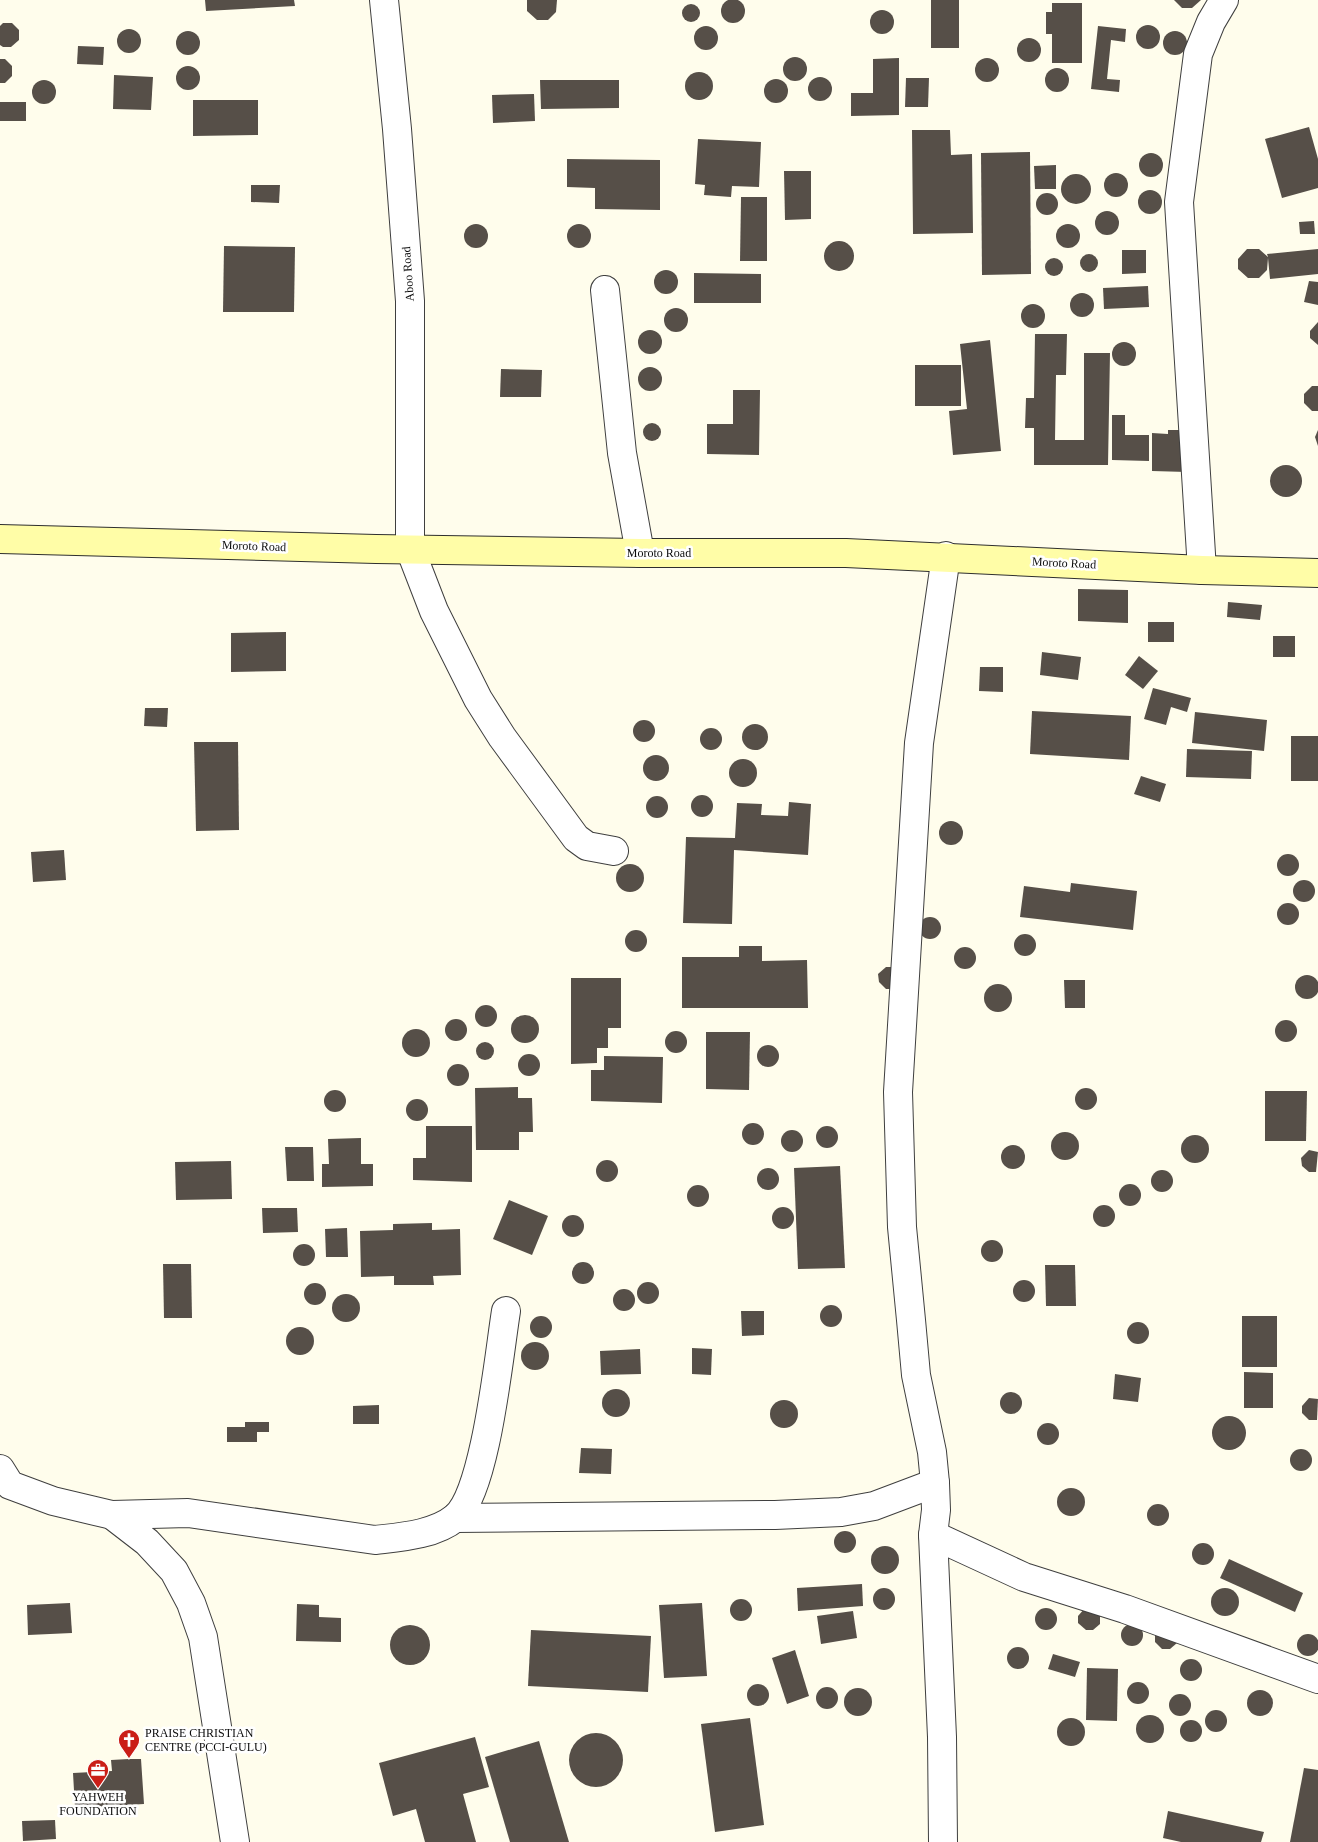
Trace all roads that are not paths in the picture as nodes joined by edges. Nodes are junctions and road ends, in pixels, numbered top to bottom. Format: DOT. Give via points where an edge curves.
graph roads {
  1 [pos="384,0"];
  2 [pos="1224,0"];
  3 [pos="605,290"];
  4 [pos="0,539"];
  5 [pos="410,549"];
  6 [pos="640,553"];
  7 [pos="946,556"];
  8 [pos="1202,570"];
  9 [pos="1318,573"];
  10 [pos="614,851"];
  11 [pos="506,1311"];
  12 [pos="3,1481"];
  13 [pos="935,1483"];
  14 [pos="112,1515"];
  15 [pos="455,1518"];
  16 [pos="933,1536"];
  17 [pos="1318,1679"];
  18 [pos="235,1842"];
  19 [pos="943,1842"];
  1 -- 5 [label="street, Aboo Road" via="410,301"];
  2 -- 8 [label="street" via="1198,54 1179,202"];
  3 -- 6 [label="street" via="622,453"];
  4 -- 5 [label="main road, Moroto Road"];
  5 -- 6 [label="main road, Moroto Road"];
  5 -- 10 [label="street" via="434,611 478,699 502,737 576,838 587,846"];
  6 -- 7 [label="main road, Moroto Road"];
  7 -- 8 [label="main road, Moroto Road"];
  7 -- 13 [label="street" via="918,743 898,1092 902,1226 916,1375"];
  8 -- 9 [label="main road, Moroto Road"];
  11 -- 15 [label="street" via="485,1448 466,1504"];
  12 -- 14 [label="street" via="53,1501"];
  13 -- 15 [label="street" via="874,1506 841,1512"];
  13 -- 16 [label="street"];
  14 -- 15 [label="street" via="188,1513 374,1540 404,1537 436,1528"];
  14 -- 18 [label="street" via="147,1542 174,1571 197,1620 203,1637"];
  16 -- 17 [label="street" via="1024,1577 1125,1609"];
  16 -- 19 [label="street"];
}
